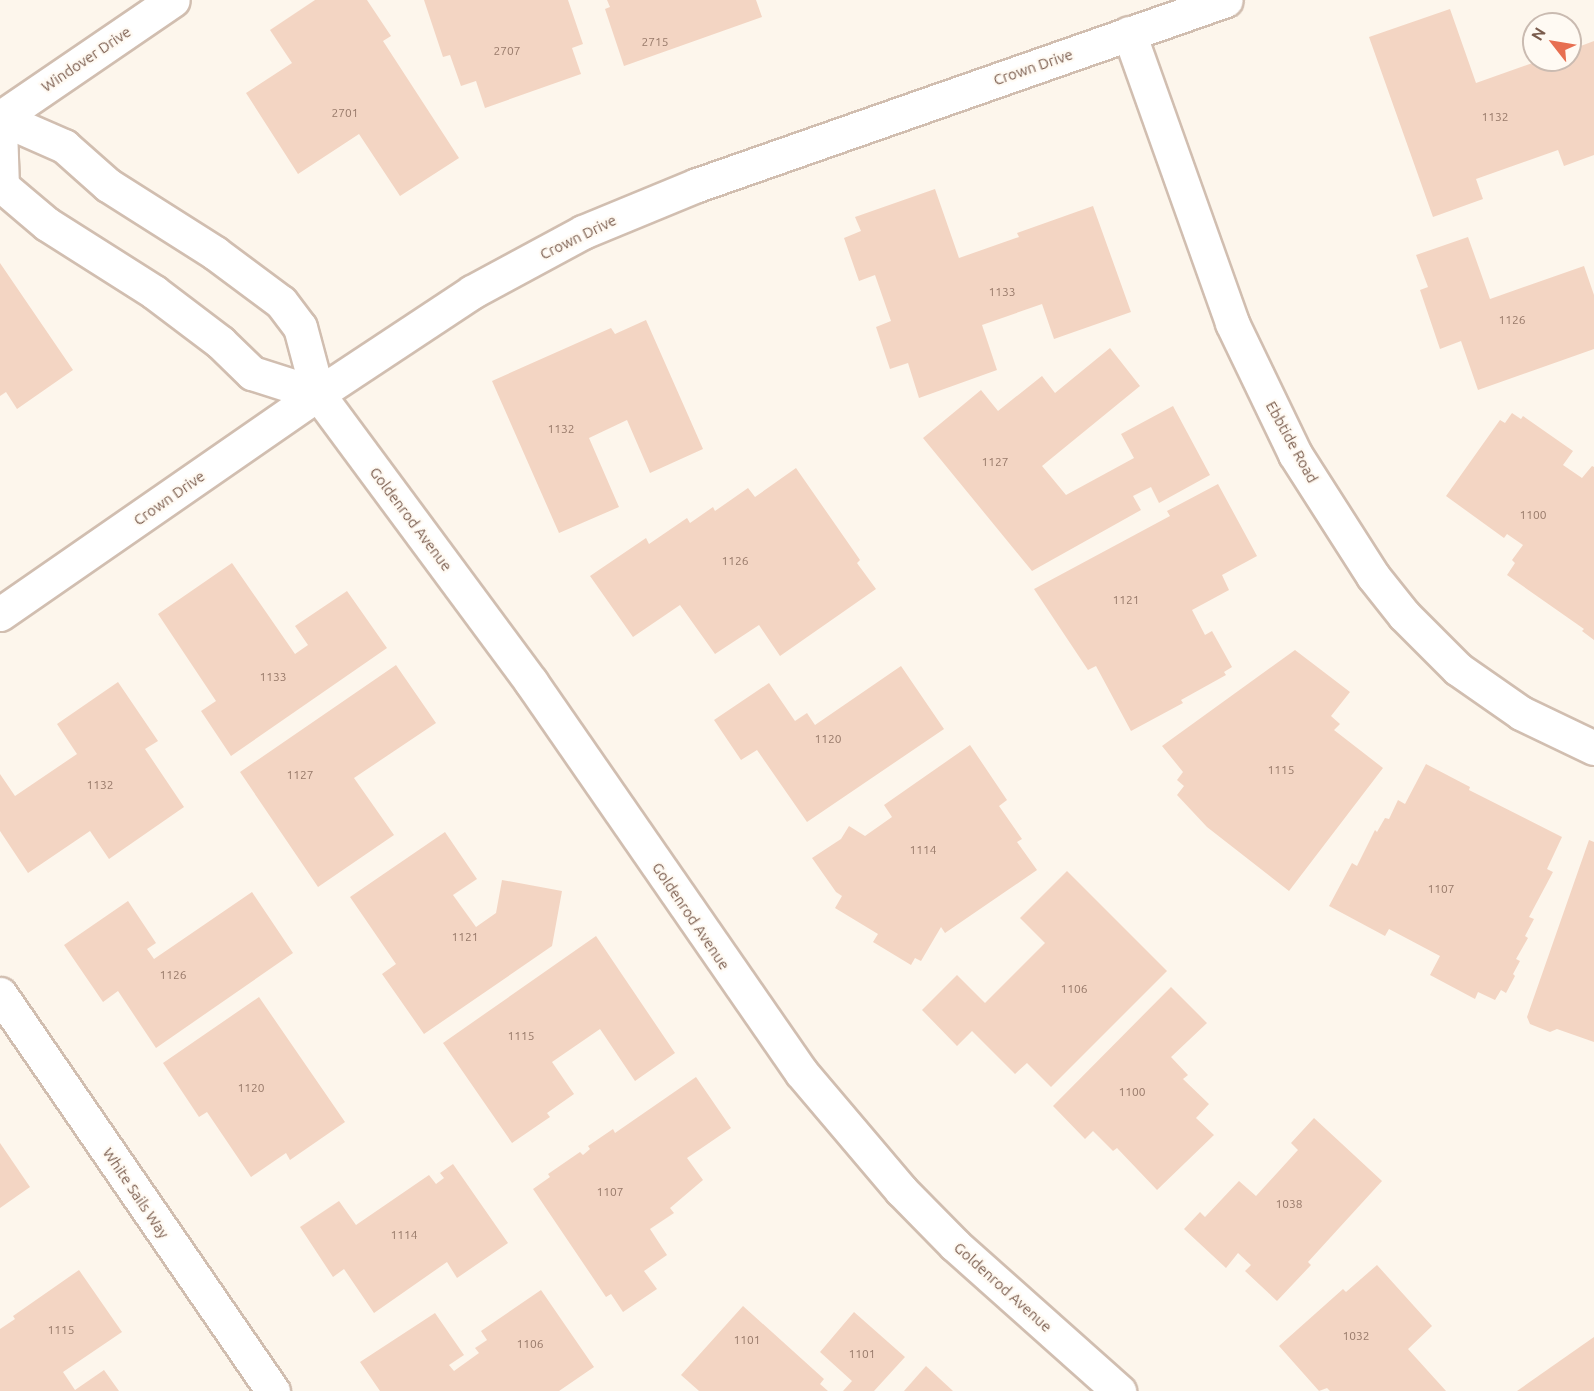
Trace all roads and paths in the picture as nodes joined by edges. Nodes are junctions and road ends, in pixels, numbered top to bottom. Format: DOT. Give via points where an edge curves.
graph roads {
  1 [pos="173,0"];
  2 [pos="1226,0"];
  3 [pos="1129,33"];
  4 [pos="0,118"];
  5 [pos="0,126"];
  6 [pos="318,394"];
  7 [pos="0,614"];
  8 [pos="1594,748"];
  9 [pos="0,994"];
  10 [pos="273,1391"];
  11 [pos="1119,1391"];
  1 -- 4 [label="street, Windover Drive"];
  2 -- 3 [label="street, Crown Drive"];
  3 -- 6 [label="street, Crown Drive" via="697,185 583,232 472,292"];
  3 -- 8 [label="street, Ebbtide Road" via="1237,333 1295,454 1373,576 1404,615 1458,669 1521,713"];
  4 -- 6 [label="street, Goldenrod Avenue" via="64,146 108,185 215,253 281,302 300,327"];
  5 -- 6 [label="street" via="2,186 47,224 154,292 220,342 252,373"];
  6 -- 7 [label="street, Crown Drive"];
  6 -- 11 [label="street, Goldenrod Avenue" via="531,682 808,1081 901,1190 955,1245"];
  9 -- 10 [label="street, White Sails Way"];
}
